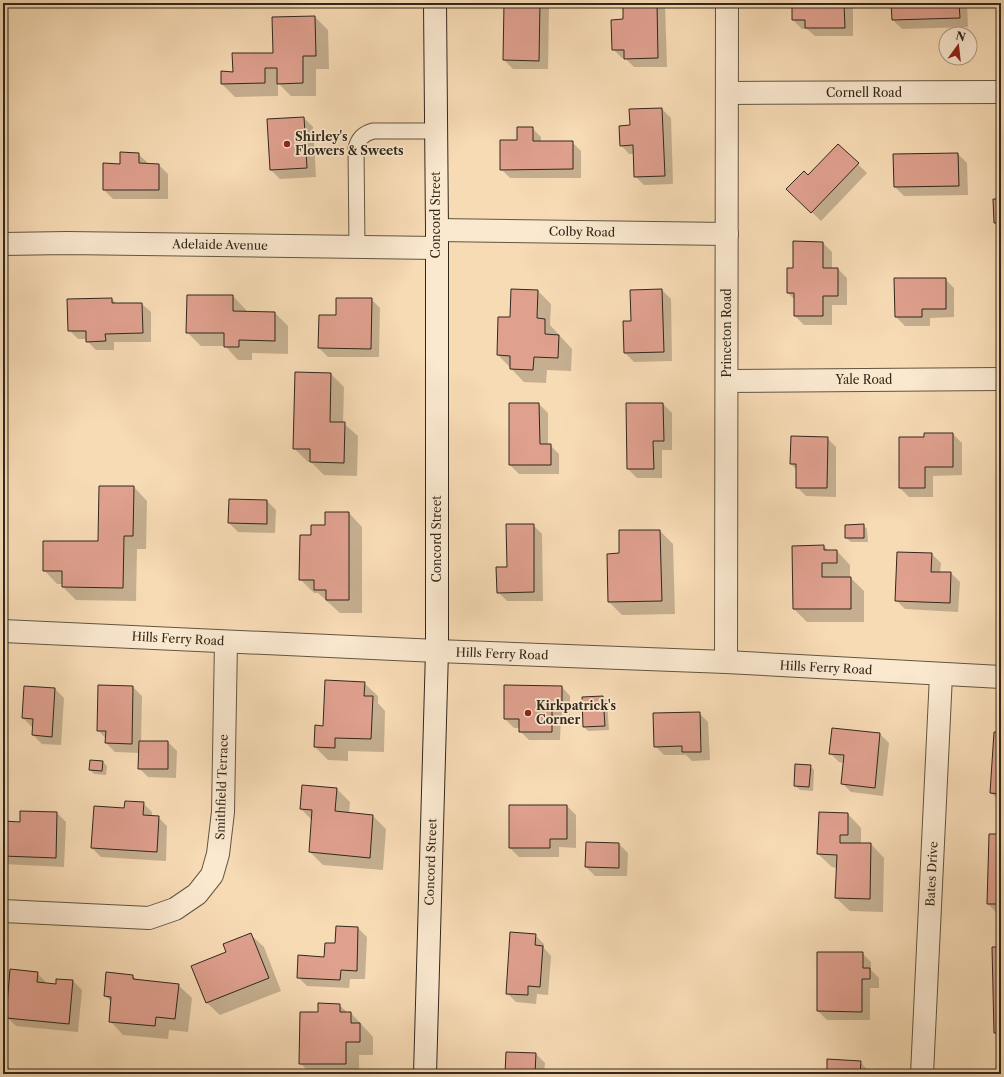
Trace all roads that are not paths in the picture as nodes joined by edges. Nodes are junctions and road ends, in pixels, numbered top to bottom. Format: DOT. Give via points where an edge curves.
graph roads {
  1 [pos="434,3"];
  2 [pos="727,3"];
  3 [pos="1001,92"];
  4 [pos="727,93"];
  5 [pos="436,131"];
  6 [pos="727,234"];
  7 [pos="437,239"];
  8 [pos="3,244"];
  9 [pos="357,247"];
  10 [pos="1001,379"];
  11 [pos="727,381"];
  12 [pos="3,631"];
  13 [pos="226,642"];
  14 [pos="437,651"];
  15 [pos="726,662"];
  16 [pos="941,675"];
  17 [pos="1001,677"];
  18 [pos="3,911"];
  19 [pos="425,1074"];
  20 [pos="922,1074"];
  1 -- 5 [label="street, Concord Street"];
  2 -- 4 [label="street, Princeton Road"];
  3 -- 4 [label="street, Cornell Road"];
  4 -- 6 [label="street, Princeton Road"];
  5 -- 7 [label="street, Concord Street"];
  5 -- 9 [label="lane" via="373,132 365,134 359,140 356,148"];
  6 -- 7 [label="street, Colby Road"];
  6 -- 11 [label="street, Princeton Road"];
  7 -- 9 [label="street, Adelaide Avenue"];
  7 -- 14 [label="street, Concord Street"];
  8 -- 9 [label="street, Adelaide Avenue"];
  10 -- 11 [label="street, Yale Road"];
  11 -- 15 [label="street, Princeton Road"];
  12 -- 13 [label="street, Hills Ferry Road"];
  13 -- 14 [label="street, Hills Ferry Road"];
  13 -- 18 [label="street, Smithfield Terrace" via="222,826 212,875 197,894 175,909 149,918"];
  14 -- 15 [label="street, Hills Ferry Road"];
  14 -- 19 [label="street, Concord Street"];
  15 -- 16 [label="street, Hills Ferry Road"];
  16 -- 17 [label="street, Hills Ferry Road"];
  16 -- 20 [label="street, Bates Drive"];
}
